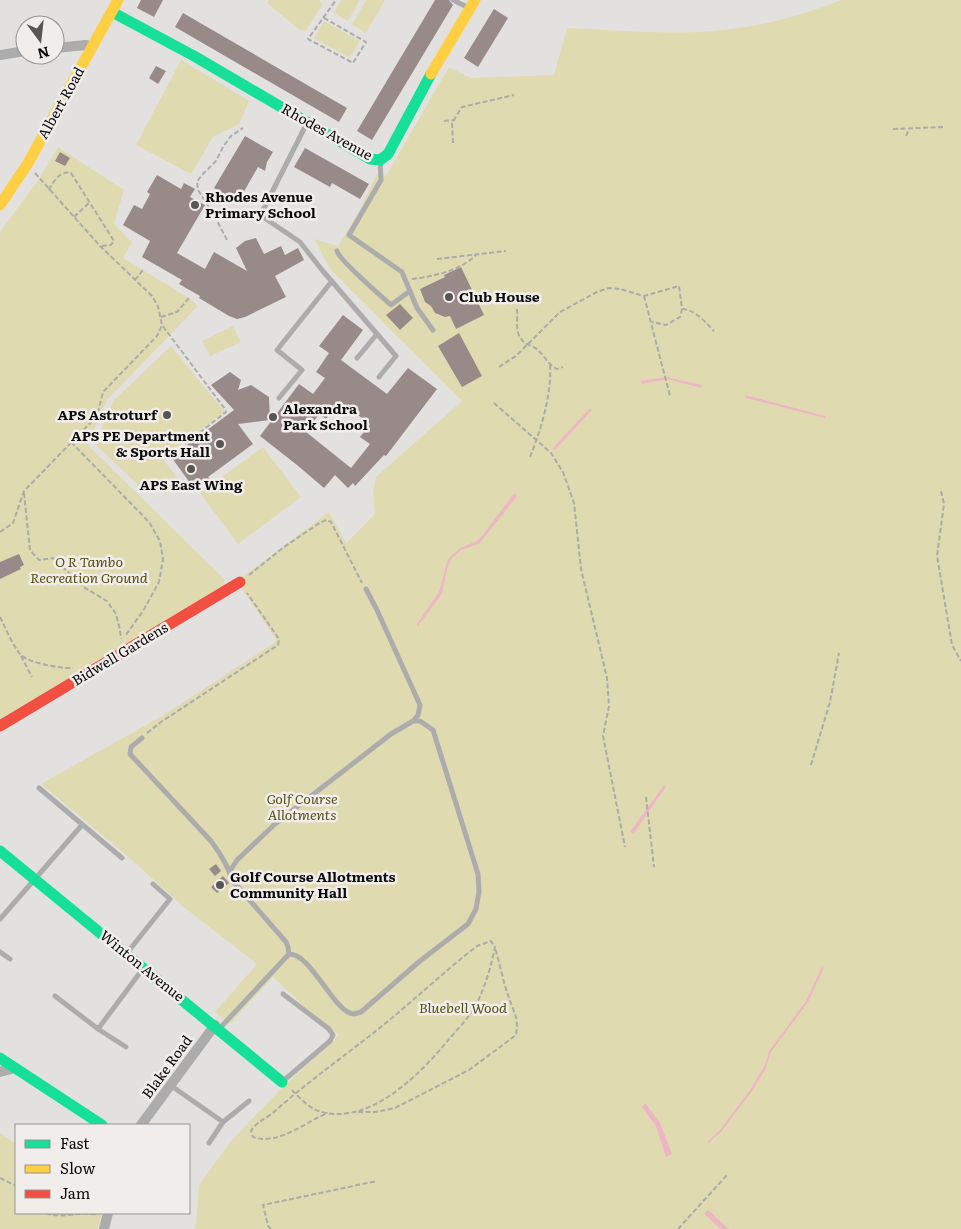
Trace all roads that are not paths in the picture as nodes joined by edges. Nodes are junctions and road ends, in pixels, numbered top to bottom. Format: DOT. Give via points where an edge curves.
graph roads {
  1 [pos="118,0"];
  2 [pos="453,0"];
  3 [pos="472,4"];
  4 [pos="112,12"];
  5 [pos="65,47"];
  6 [pos="91,47"];
  7 [pos="15,53"];
  8 [pos="0,55"];
  9 [pos="307,123"];
  10 [pos="380,160"];
  11 [pos="0,205"];
  12 [pos="337,251"];
  13 [pos="332,281"];
  14 [pos="410,291"];
  15 [pos="432,330"];
  16 [pos="377,334"];
  17 [pos="357,358"];
  18 [pos="379,377"];
  19 [pos="279,398"];
  20 [pos="240,582"];
  21 [pos="366,589"];
  22 [pos="413,721"];
  23 [pos="0,726"];
  24 [pos="142,738"];
  25 [pos="39,788"];
  26 [pos="82,825"];
  27 [pos="0,851"];
  28 [pos="122,858"];
  29 [pos="230,871"];
  30 [pos="36,879"];
  31 [pos="153,884"];
  32 [pos="0,919"];
  33 [pos="286,942"];
  34 [pos="0,952"];
  35 [pos="127,954"];
  36 [pos="289,954"];
  37 [pos="298,955"];
  38 [pos="10,959"];
  39 [pos="144,968"];
  40 [pos="283,994"];
  41 [pos="55,996"];
  42 [pos="217,1027"];
  43 [pos="98,1029"];
  44 [pos="126,1048"];
  45 [pos="0,1058"];
  46 [pos="15,1068"];
  47 [pos="0,1072"];
  48 [pos="282,1082"];
  49 [pos="170,1085"];
  50 [pos="249,1101"];
  51 [pos="223,1122"];
  52 [pos="100,1124"];
  53 [pos="142,1124"];
  54 [pos="209,1143"];
  55 [pos="108,1215"];
  56 [pos="104,1229"];
  1 -- 4 [label="street, Albert Road"];
  2 -- 3 [label="lane"];
  3 -- 10 [label="street, Rhodes Avenue" via="388,154"];
  4 -- 6 [label="street, Albert Road"];
  4 -- 9 [label="street, Rhodes Avenue"];
  5 -- 6 [label="street"];
  6 -- 11 [label="street, Albert Road" via="28,163"];
  7 -- 8 [label="street"];
  9 -- 10 [label="street, Rhodes Avenue" via="370,159"];
  9 -- 13 [label="lane" via="263,210 263,217 300,242"];
  10 -- 14 [label="lane" via="381,180 349,235 402,272"];
  12 -- 14 [label="lane" via="391,305"];
  13 -- 16 [label="lane"];
  13 -- 19 [label="lane" via="277,350 302,370"];
  14 -- 15 [label="lane"];
  16 -- 17 [label="lane"];
  16 -- 18 [label="lane" via="396,356"];
  20 -- 23 [label="street, Bidwell Gardens"];
  21 -- 22 [label="lane" via="420,705"];
  22 -- 29 [label="lane" via="391,734 274,824"];
  22 -- 37 [label="lane" via="420,721 433,730 478,874 475,910 468,924 361,1012 354,1014 335,1000"];
  24 -- 29 [label="lane" via="131,747 130,754 211,841"];
  25 -- 26 [label="lane"];
  26 -- 28 [label="lane"];
  26 -- 30 [label="lane"];
  27 -- 30 [label="street, Winton Avenue"];
  29 -- 33 [label="lane" via="232,880"];
  30 -- 32 [label="lane"];
  30 -- 35 [label="street, Winton Avenue"];
  31 -- 35 [label="lane" via="170,899"];
  33 -- 36 [label="lane"];
  33 -- 37 [label="lane"];
  34 -- 38 [label="lane"];
  35 -- 39 [label="street, Winton Avenue"];
  36 -- 37 [label="lane"];
  36 -- 42 [label="lane"];
  39 -- 42 [label="street, Winton Avenue"];
  39 -- 43 [label="lane"];
  40 -- 48 [label="lane" via="333,1035"];
  41 -- 43 [label="lane"];
  42 -- 48 [label="street, Winton Avenue"];
  42 -- 49 [label="street, Blake Road"];
  43 -- 44 [label="lane"];
  45 -- 46 [label="street"];
  46 -- 47 [label="street"];
  46 -- 52 [label="street"];
  49 -- 51 [label="lane"];
  49 -- 53 [label="street, Blake Road"];
  50 -- 51 [label="lane"];
  51 -- 54 [label="lane"];
  55 -- 56 [label="street"];
}
